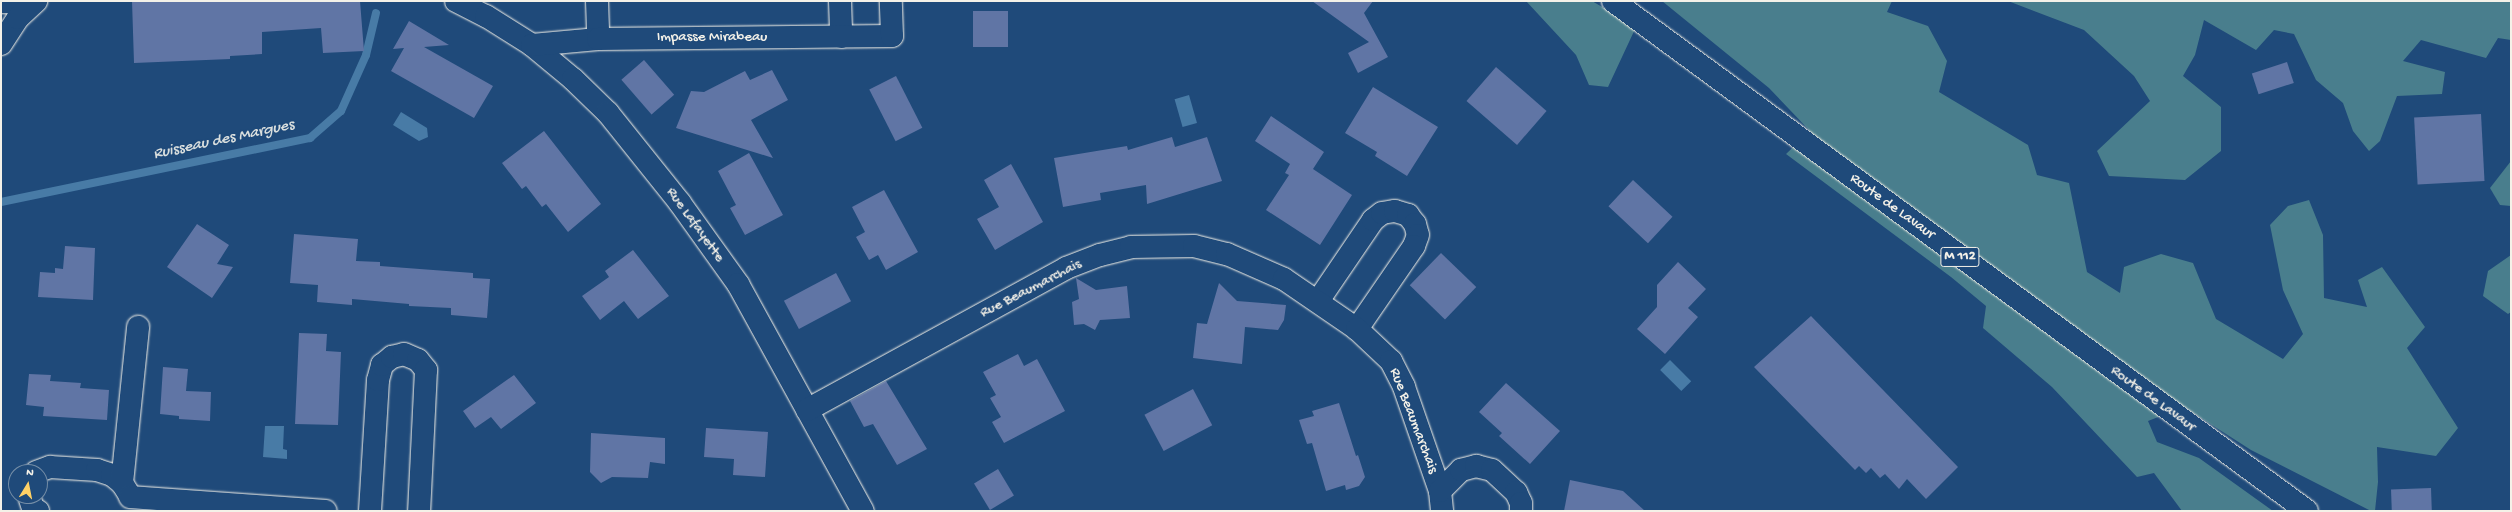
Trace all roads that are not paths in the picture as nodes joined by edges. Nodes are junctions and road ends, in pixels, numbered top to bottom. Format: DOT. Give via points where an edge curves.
graph roads {
  1 [pos="456,1"];
  2 [pos="597,1"];
  3 [pos="840,1"];
  4 [pos="891,1"];
  5 [pos="1613,1"];
  6 [pos="1,2"];
  7 [pos="34,2"];
  8 [pos="841,38"];
  9 [pos="598,39"];
  10 [pos="1,44"];
  11 [pos="532,45"];
  12 [pos="1318,301"];
  13 [pos="138,327"];
  14 [pos="1356,329"];
  15 [pos="807,410"];
  16 [pos="48,468"];
  17 [pos="124,497"];
  18 [pos="1441,501"];
  19 [pos="32,504"];
  20 [pos="38,511"];
  21 [pos="326,511"];
  22 [pos="370,511"];
  23 [pos="419,511"];
  24 [pos="863,511"];
  25 [pos="1521,511"];
  26 [pos="2307,511"];
  1 -- 11 [label="street, Rue Lafayette" via="486,16"];
  2 -- 9 [label="street"];
  3 -- 8 [label="street"];
  4 -- 8 [label="street, Impasse Mirabeau" via="892,36"];
  5 -- 26 [label="street, Route de Lavaur / M 112"];
  6 -- 7 [label="street"];
  7 -- 10 [label="street" via="18,18"];
  8 -- 9 [label="street, Impasse Mirabeau"];
  9 -- 11 [label="street, Impasse Mirabeau"];
  11 -- 15 [label="street, Rue Lafayette" via="573,79 608,113 680,203 738,284"];
  12 -- 14 [label="street, Rue Beaumarchais"];
  12 -- 14 [label="street" via="1373,220 1382,212 1395,211 1408,215 1415,224 1418,235 1414,246"];
  12 -- 15 [label="street, Rue Beaumarchais" via="1284,279 1227,254 1194,246 1131,247 1066,268"];
  13 -- 17 [label="street"];
  14 -- 18 [label="street, Rue Beaumarchais" via="1391,361 1404,387"];
  15 -- 24 [label="street, Rue Lafayette"];
  16 -- 17 [label="street" via="98,470 112,475"];
  17 -- 21 [label="street"];
  18 -- 25 [label="street, Rue Beaumarchais" via="1461,470 1476,466 1492,470 1516,492 1521,503"];
  19 -- 20 [label="street"];
  22 -- 23 [label="street" via="378,380 382,365 392,357 404,354 418,360 426,370"];
}
